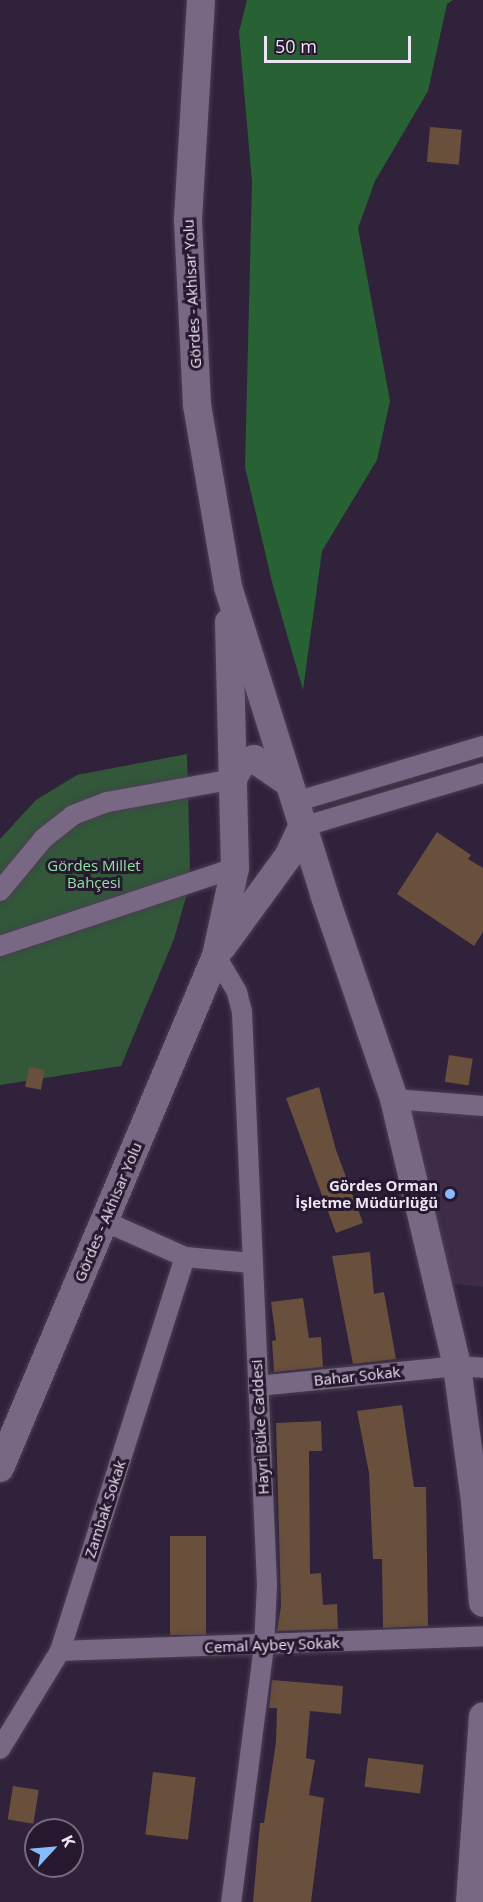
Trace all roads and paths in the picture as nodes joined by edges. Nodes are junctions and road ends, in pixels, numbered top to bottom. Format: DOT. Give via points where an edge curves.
graph roads {
  1 [pos="201,0"];
  2 [pos="228,587"];
  3 [pos="483,746"];
  4 [pos="483,772"];
  5 [pos="233,779"];
  6 [pos="295,804"];
  7 [pos="235,868"];
  8 [pos="272,877"];
  9 [pos="0,891"];
  10 [pos="325,897"];
  11 [pos="0,932"];
  12 [pos="21,937"];
  13 [pos="0,946"];
  14 [pos="216,956"];
  15 [pos="394,1099"];
  16 [pos="483,1106"];
  17 [pos="104,1221"];
  18 [pos="185,1257"];
  19 [pos="252,1263"];
  20 [pos="470,1367"];
  21 [pos="258,1386"];
  22 [pos="0,1468"];
  23 [pos="483,1604"];
  24 [pos="483,1636"];
  25 [pos="264,1646"];
  26 [pos="60,1651"];
  27 [pos="483,1716"];
  28 [pos="0,1749"];
  29 [pos="231,1902"];
  30 [pos="470,1902"];
  1 -- 2 [label="main road, Gördes - Akhisar Yolu" via="189,244 197,405"];
  2 -- 5 [label="main road, Gördes - Akhisar Yolu"];
  2 -- 6 [label="main road, Gördes - Akhisar Yolu"];
  3 -- 6 [label="street"];
  4 -- 6 [label="street"];
  5 -- 6 [label="main road" via="241,764 254,759"];
  5 -- 7 [label="main road, Gördes - Akhisar Yolu"];
  5 -- 9 [label="street" via="107,802 73,815 44,838"];
  6 -- 8 [label="main road, Gördes - Akhisar Yolu" via="289,855"];
  6 -- 10 [label="main road, Gördes - Akhisar Yolu"];
  7 -- 8 [label="main road" via="240,880 251,887"];
  7 -- 12 [label="street"];
  7 -- 14 [label="main road, Gördes - Akhisar Yolu"];
  8 -- 10 [label="main road" via="287,871 302,872"];
  8 -- 14 [label="main road, Gördes - Akhisar Yolu"];
  10 -- 15 [label="main road, Gördes - Akhisar Yolu"];
  11 -- 12 [label="street"];
  12 -- 13 [label="street"];
  14 -- 17 [label="main road, Gördes - Akhisar Yolu"];
  14 -- 19 [label="street, Hayri Büke Caddesi" via="237,992 242,1012"];
  15 -- 16 [label="street"];
  15 -- 20 [label="main road, Gördes - Akhisar Yolu"];
  17 -- 18 [label="street"];
  17 -- 22 [label="main road, Gördes - Akhisar Yolu"];
  18 -- 19 [label="street"];
  18 -- 26 [label="street, Zambak Sokak"];
  19 -- 21 [label="street, Hayri Büke Caddesi"];
  20 -- 21 [label="street, Bahar Sokak"];
  20 -- 23 [label="main road, Gördes - Akhisar Yolu"];
  21 -- 25 [label="street, Hayri Büke Caddesi" via="267,1585"];
  24 -- 25 [label="street, Cemal Aybey Sokak"];
  25 -- 26 [label="street, Cemal Aybey Sokak"];
  25 -- 29 [label="street, Hayri Büke Caddesi"];
  26 -- 28 [label="street, Zambak Sokak"];
  27 -- 30 [label="main road"];
}
